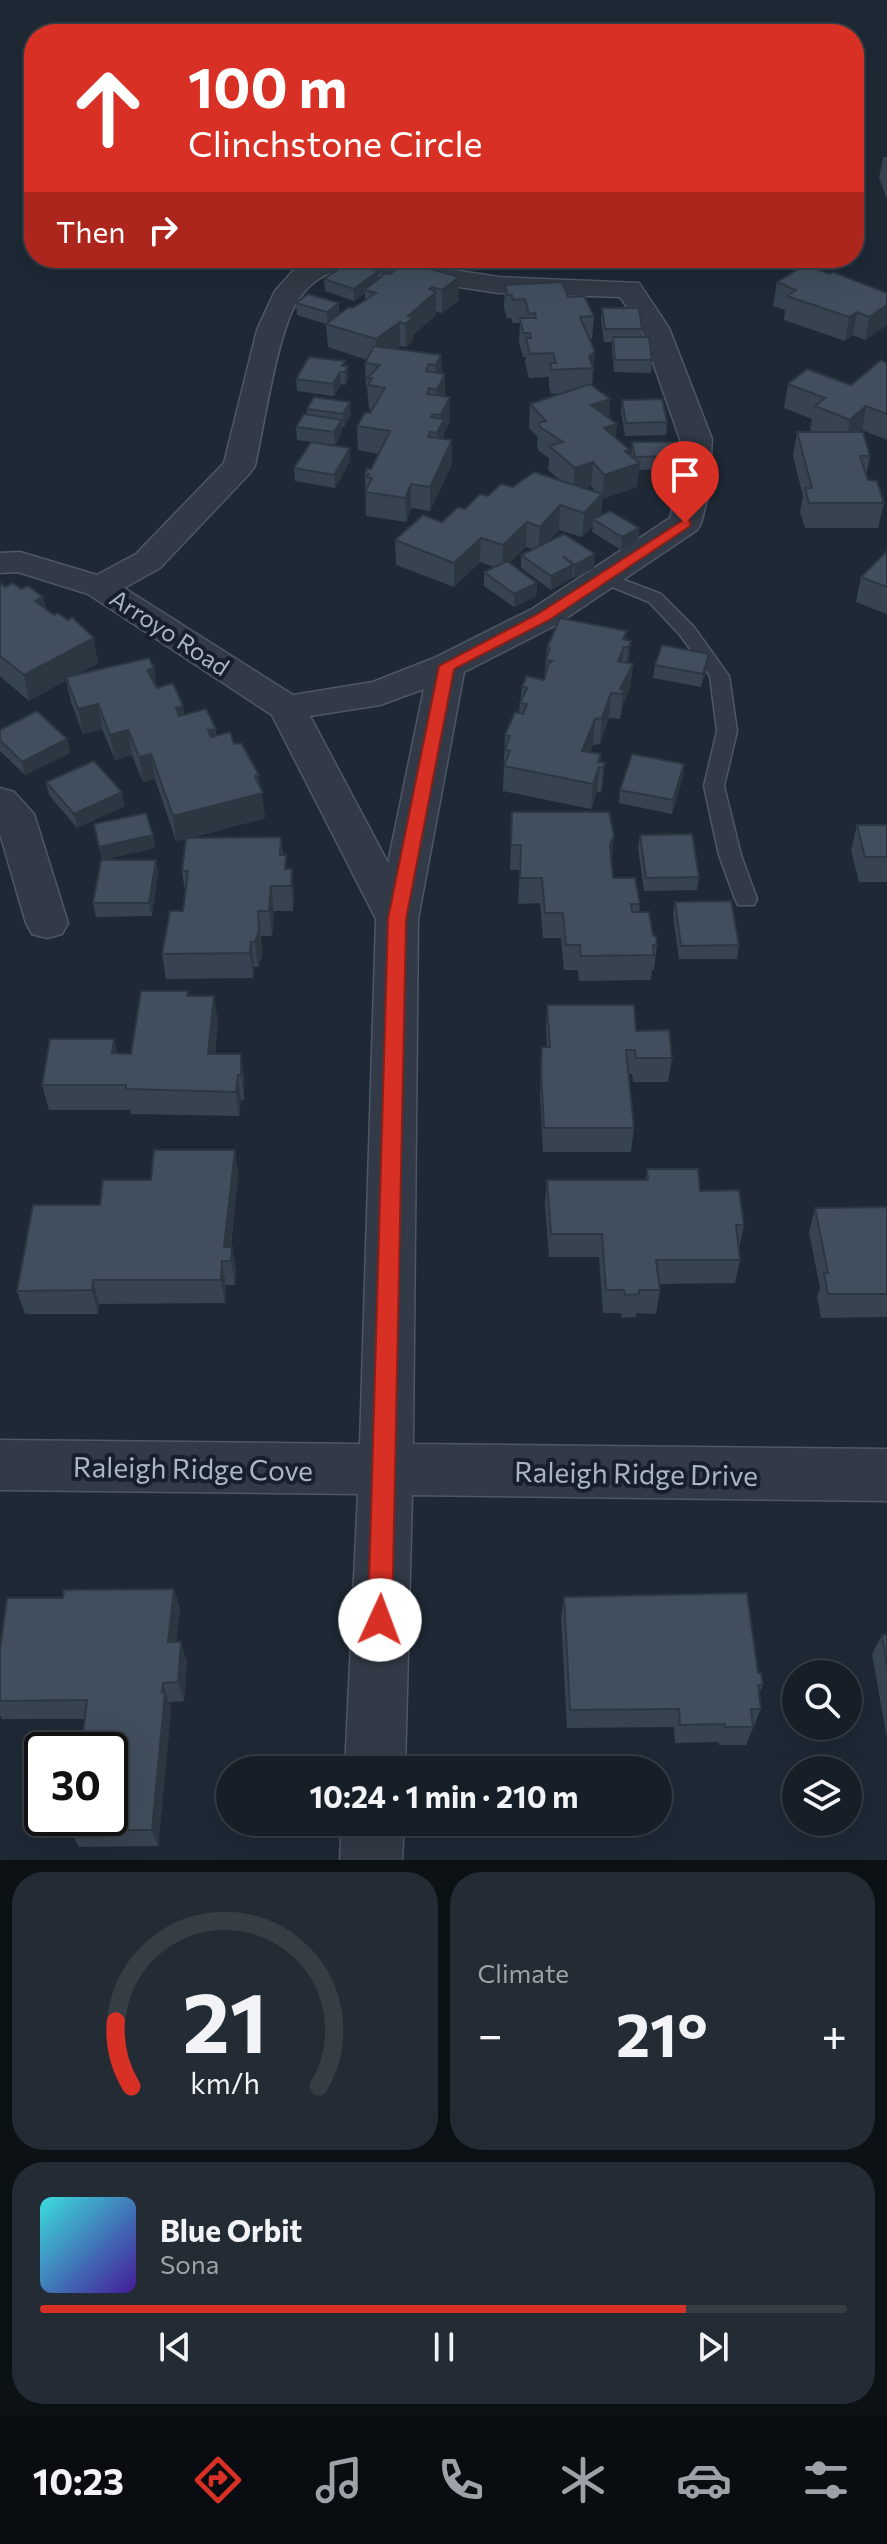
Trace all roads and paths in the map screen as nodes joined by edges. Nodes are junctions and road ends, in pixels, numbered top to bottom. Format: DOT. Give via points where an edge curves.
graph roads {
  1 [pos="316,268"];
  2 [pos="386,268"];
  3 [pos="0,563"];
  4 [pos="606,578"];
  5 [pos="100,587"];
  6 [pos="447,666"];
  7 [pos="287,708"];
  8 [pos="0,801"];
  9 [pos="746,899"];
  10 [pos="397,919"];
  11 [pos="47,923"];
  12 [pos="0,1465"];
  13 [pos="386,1470"];
  14 [pos="887,1475"];
  15 [pos="376,1756"];
  16 [pos="372,1836"];
  17 [pos="371,1860"];
  1 -- 5 [label="street, Arroyo Road" via="285,297 271,330 239,466 148,561"];
  2 -- 4 [label="street, Arroyo Road" via="499,285 629,289 655,328 696,439 692,496 685,523"];
  3 -- 5 [label="street" via="20,562"];
  4 -- 6 [label="street" via="544,617"];
  4 -- 9 [label="lane" via="655,598 719,676 727,731 714,786"];
  5 -- 7 [label="street, Arroyo Road"];
  6 -- 7 [label="street" via="380,693"];
  6 -- 10 [label="street"];
  7 -- 10 [label="street, Arroyo Road"];
  8 -- 11 [label="street" via="14,814"];
  10 -- 13 [label="street"];
  12 -- 13 [label="street, Raleigh Ridge Cove"];
  13 -- 14 [label="street, Raleigh Ridge Drive"];
  13 -- 15 [label="street"];
  16 -- 17 [label="street"];
}
